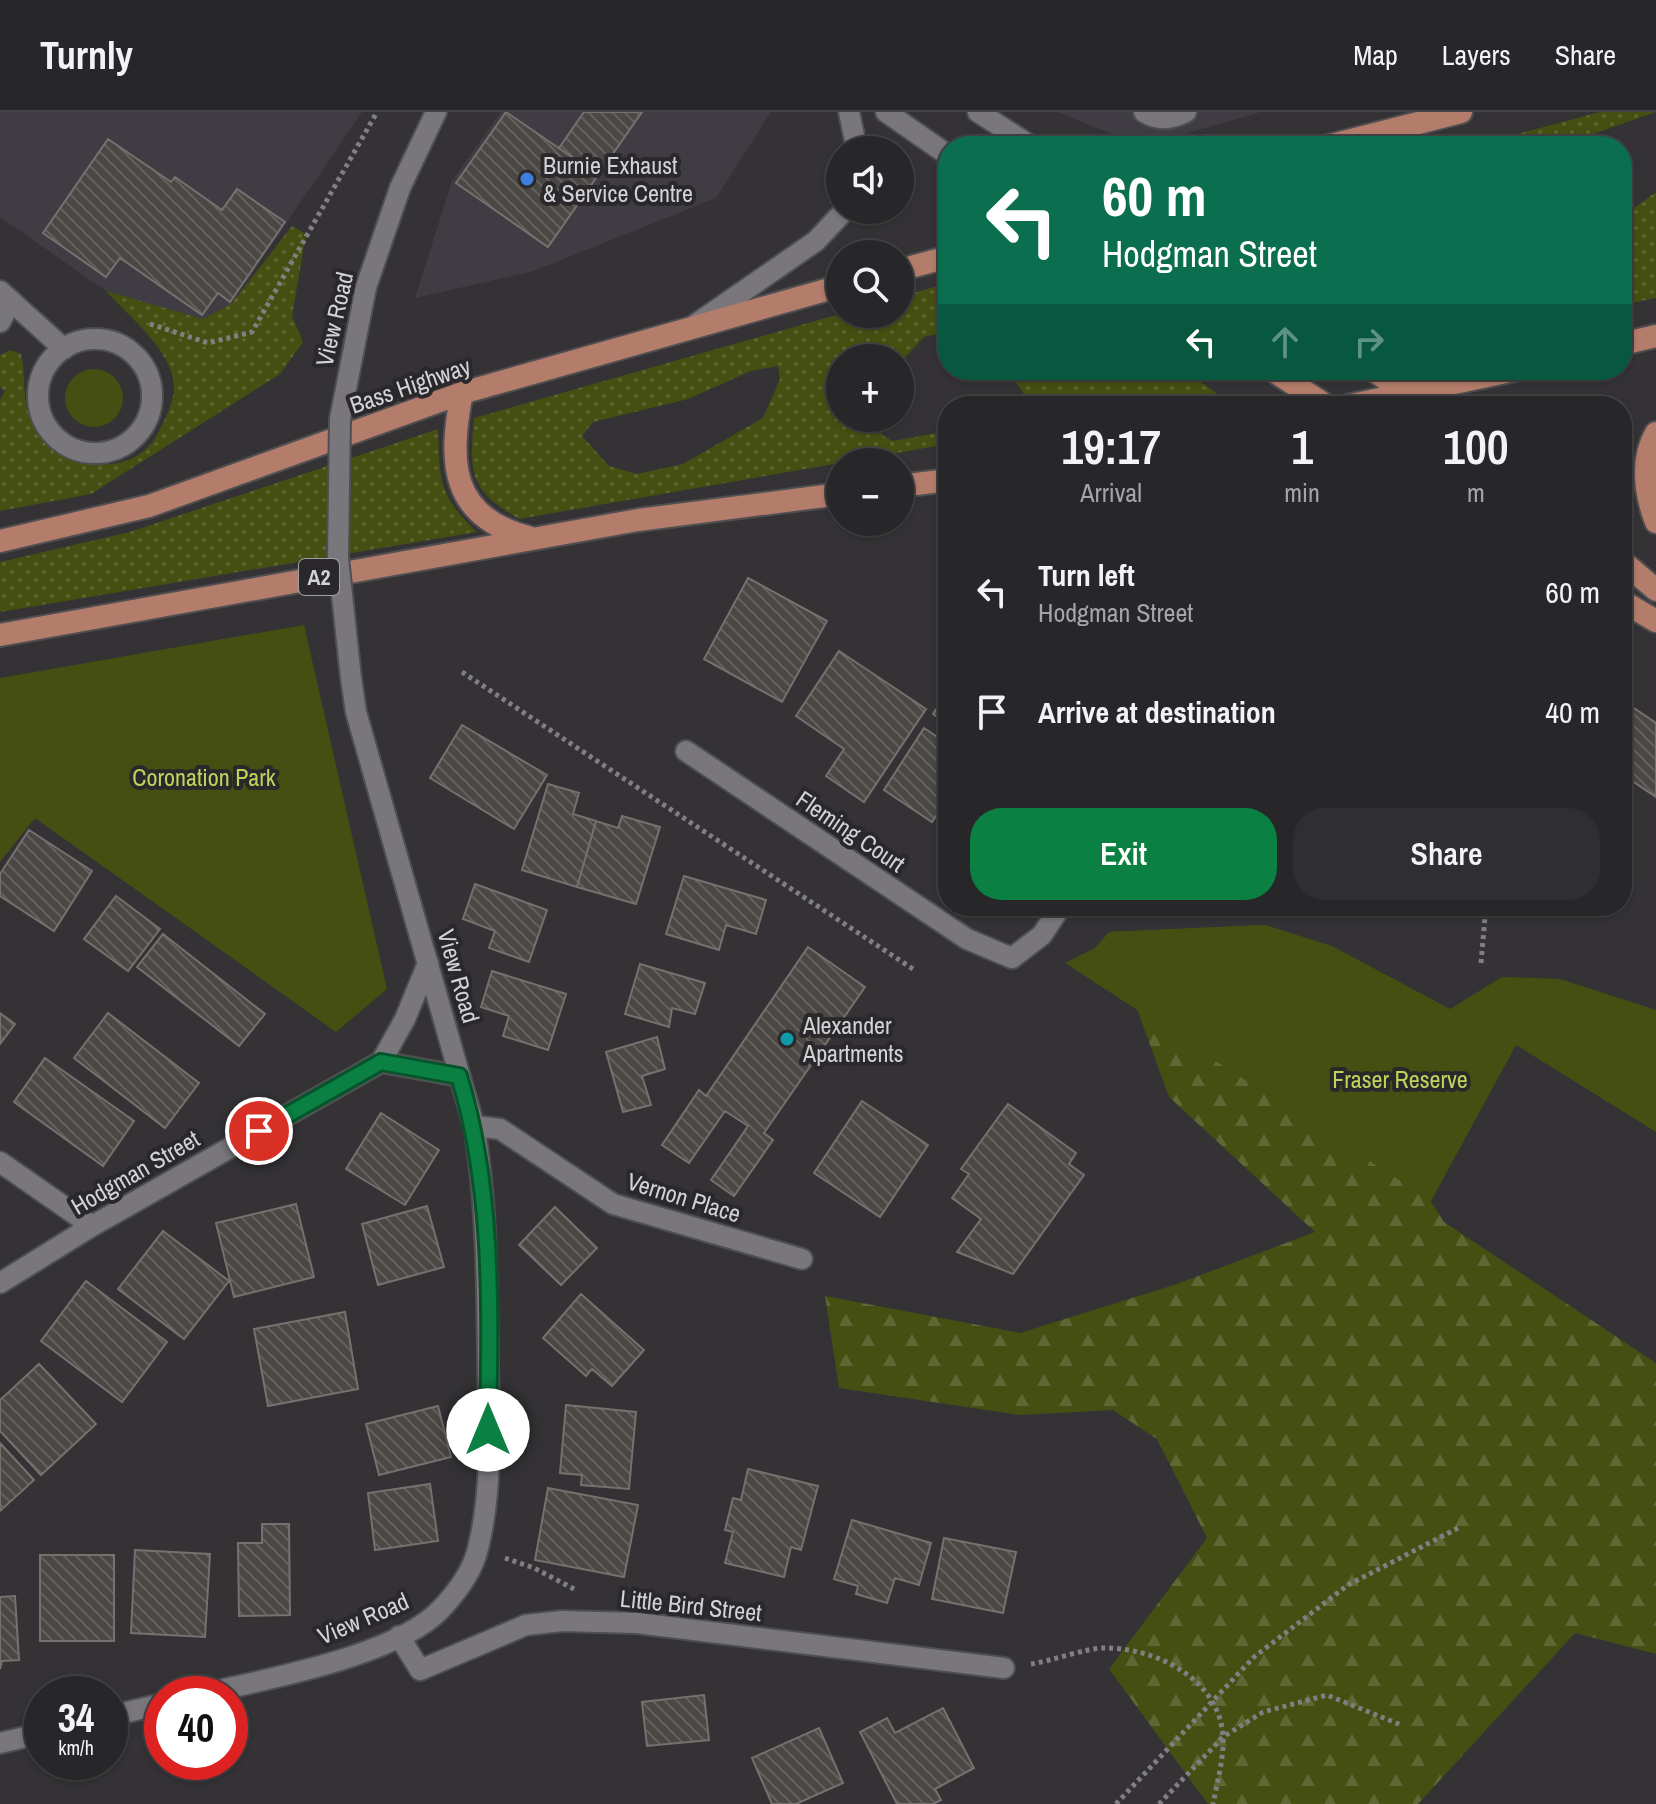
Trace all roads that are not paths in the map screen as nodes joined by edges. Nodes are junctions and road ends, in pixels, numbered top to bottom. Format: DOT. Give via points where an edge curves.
graph roads {
  1 [pos="436,112"];
  2 [pos="849,112"];
  3 [pos="886,112"];
  4 [pos="978,112"];
  5 [pos="1144,112"];
  6 [pos="1186,112"];
  7 [pos="1461,112"];
  8 [pos="854,136"];
  9 [pos="1015,136"];
  10 [pos="1367,136"];
  11 [pos="938,148"];
  12 [pos="832,224"];
  13 [pos="938,260"];
  14 [pos="914,266"];
  15 [pos="826,290"];
  16 [pos="5,296"];
  17 [pos="0,322"];
  18 [pos="696,324"];
  19 [pos="1656,336"];
  20 [pos="1632,342"];
  21 [pos="64,349"];
  22 [pos="1287,380"];
  23 [pos="1386,380"];
  24 [pos="1483,380"];
  25 [pos="462,393"];
  26 [pos="1312,396"];
  27 [pos="1406,396"];
  28 [pos="1432,396"];
  29 [pos="1656,433"];
  30 [pos="938,481"];
  31 [pos="914,484"];
  32 [pos="826,496"];
  33 [pos="1656,522"];
  34 [pos="533,538"];
  35 [pos="0,541"];
  36 [pos="1632,570"];
  37 [pos="1656,590"];
  38 [pos="1632,607"];
  39 [pos="1656,621"];
  40 [pos="0,635"];
  41 [pos="686,751"];
  42 [pos="1054,916"];
  43 [pos="428,963"];
  44 [pos="381,1062"];
  45 [pos="459,1076"];
  46 [pos="474,1126"];
  47 [pos="0,1162"];
  48 [pos="92,1226"];
  49 [pos="802,1259"];
  50 [pos="0,1283"];
  51 [pos="399,1636"];
  52 [pos="1004,1668"];
  53 [pos="248,1683"];
  54 [pos="24,1737"];
  55 [pos="0,1743"];
  1 -- 43 [label="street, View Road, bridge" via="400,188 366,287 340,419 338,558 356,712"];
  2 -- 8 [label="street"];
  3 -- 11 [label="street"];
  4 -- 9 [label="street"];
  5 -- 6 [label="street" via="1176,118"];
  7 -- 10 [label="highway"];
  12 -- 18 [label="street" via="816,241"];
  13 -- 14 [label="highway"];
  15 -- 18 [label="highway, Bass Highway"];
  16 -- 17 [label="street"];
  16 -- 21 [label="street"];
  18 -- 25 [label="highway, Bass Highway"];
  19 -- 20 [label="highway"];
  21 -- 21 [label="street" via="77,342 107,341 134,354 144,366 153,395 151,411 136,437 92,454 62,444 43,420 39,404 43,373"];
  22 -- 26 [label="highway"];
  23 -- 27 [label="highway"];
  24 -- 28 [label="highway"];
  25 -- 34 [label="highway" via="453,439 459,485 489,521"];
  25 -- 35 [label="highway, Bass Highway" via="149,506"];
  29 -- 33 [label="highway" via="1645,469"];
  30 -- 31 [label="highway"];
  32 -- 34 [label="highway, A2"];
  34 -- 40 [label="highway, A2"];
  36 -- 37 [label="highway"];
  38 -- 39 [label="highway"];
  41 -- 42 [label="street, Fleming Court" via="978,944 1012,958 1042,935"];
  43 -- 44 [label="street"];
  43 -- 45 [label="street, View Road"];
  44 -- 45 [label="street"];
  44 -- 48 [label="street, Hodgman Street"];
  45 -- 46 [label="street, View Road"];
  46 -- 49 [label="street, Vernon Place" via="500,1129 613,1204"];
  46 -- 51 [label="street, View Road" via="484,1211 488,1402 487,1486 478,1549 466,1578 439,1612"];
  47 -- 48 [label="street"];
  48 -- 50 [label="street, Hodgman Street"];
  51 -- 52 [label="street, Little Bird Street" via="420,1670 526,1625 562,1621 637,1623"];
  51 -- 53 [label="street, View Road" via="343,1659"];
  54 -- 55 [label="street"];
}
